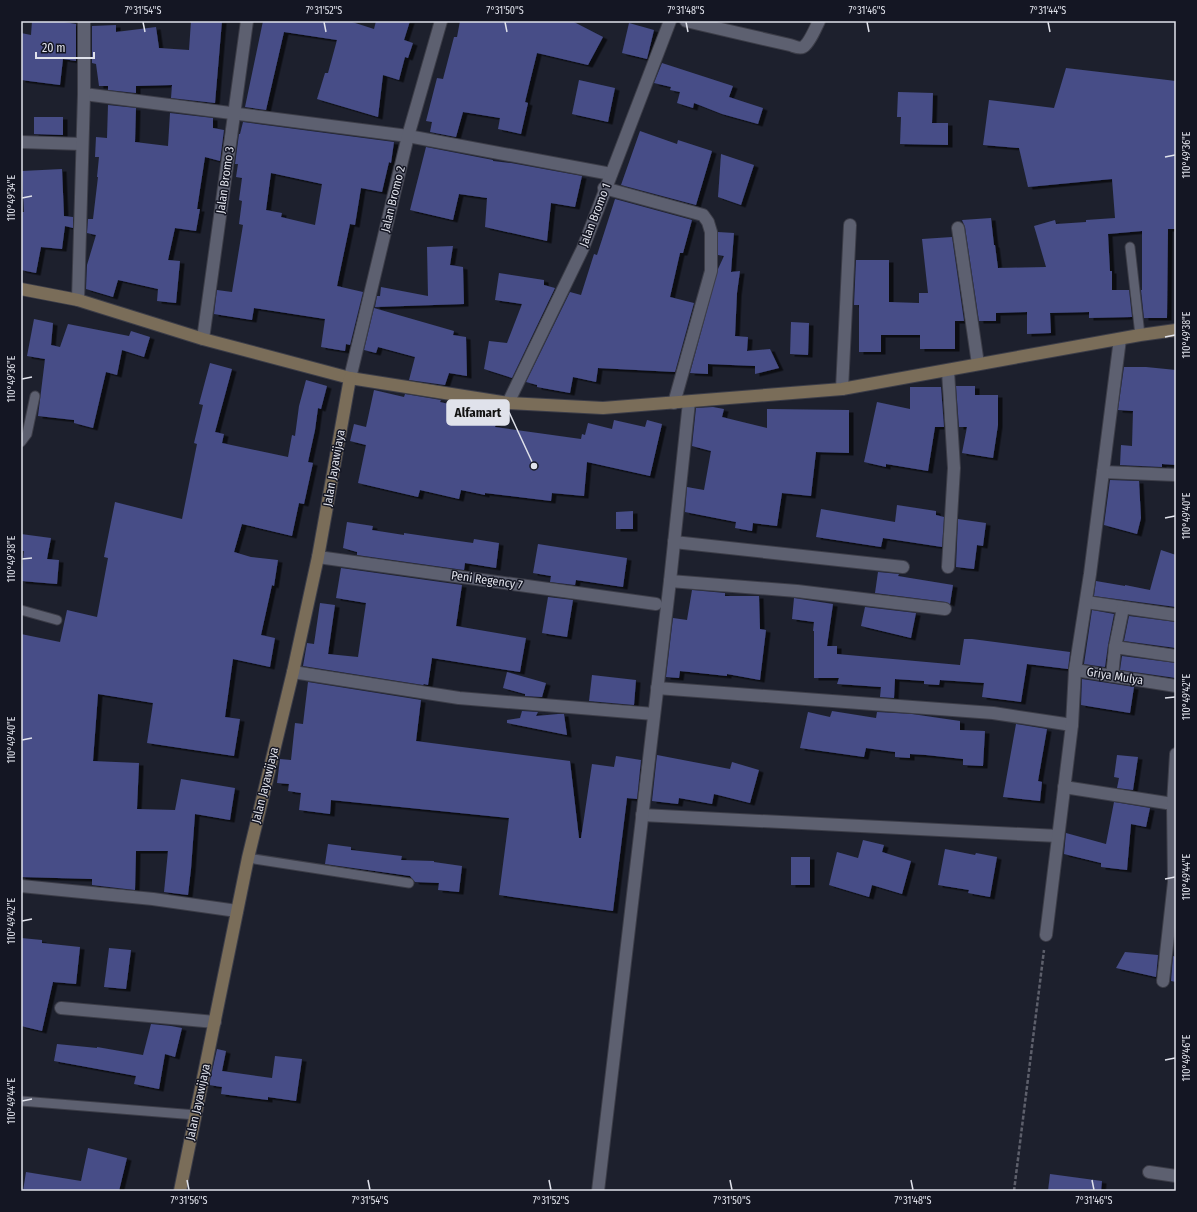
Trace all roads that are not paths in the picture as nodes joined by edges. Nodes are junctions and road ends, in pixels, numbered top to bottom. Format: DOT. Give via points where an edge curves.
graph roads {
  1 [pos="84,21"];
  2 [pos="247,21"];
  3 [pos="441,21"];
  4 [pos="670,21"];
  5 [pos="686,21"];
  6 [pos="819,21"];
  7 [pos="84,94"];
  8 [pos="234,114"];
  9 [pos="408,136"];
  10 [pos="21,142"];
  11 [pos="82,144"];
  12 [pos="611,174"];
  13 [pos="604,188"];
  14 [pos="850,225"];
  15 [pos="958,228"];
  16 [pos="1130,247"];
  17 [pos="21,289"];
  18 [pos="78,300"];
  19 [pos="1176,330"];
  20 [pos="1140,335"];
  21 [pos="203,339"];
  22 [pos="1120,339"];
  23 [pos="978,364"];
  24 [pos="948,371"];
  25 [pos="350,378"];
  26 [pos="842,389"];
  27 [pos="35,396"];
  28 [pos="689,402"];
  29 [pos="674,403"];
  30 [pos="508,404"];
  31 [pos="21,442"];
  32 [pos="1103,472"];
  33 [pos="1176,475"];
  34 [pos="674,542"];
  35 [pos="318,557"];
  36 [pos="903,567"];
  37 [pos="948,567"];
  38 [pos="670,581"];
  39 [pos="1086,602"];
  40 [pos="656,604"];
  41 [pos="1123,608"];
  42 [pos="945,609"];
  43 [pos="21,610"];
  44 [pos="1176,615"];
  45 [pos="57,620"];
  46 [pos="1115,647"];
  47 [pos="1176,656"];
  48 [pos="1075,670"];
  49 [pos="293,672"];
  50 [pos="1112,676"];
  51 [pos="1176,686"];
  52 [pos="657,688"];
  53 [pos="654,714"];
  54 [pos="1072,725"];
  55 [pos="1176,754"];
  56 [pos="1064,787"];
  57 [pos="1173,804"];
  58 [pos="642,815"];
  59 [pos="1058,836"];
  60 [pos="248,858"];
  61 [pos="409,883"];
  62 [pos="1175,883"];
  63 [pos="21,886"];
  64 [pos="237,911"];
  65 [pos="1046,935"];
  66 [pos="1164,982"];
  67 [pos="61,1008"];
  68 [pos="215,1022"];
  69 [pos="21,1101"];
  70 [pos="196,1115"];
  71 [pos="1149,1172"];
  72 [pos="1176,1176"];
  73 [pos="180,1191"];
  74 [pos="598,1191"];
  1 -- 7 [label="street"];
  2 -- 8 [label="street, Jalan Bromo 3"];
  3 -- 9 [label="street, Jalan Bromo 2"];
  4 -- 12 [label="street, Jalan Bromo 1"];
  5 -- 6 [label="street" via="798,48 803,48 807,44"];
  7 -- 8 [label="street"];
  7 -- 11 [label="street"];
  8 -- 9 [label="street"];
  8 -- 21 [label="street, Jalan Bromo 3"];
  9 -- 12 [label="street"];
  9 -- 25 [label="street, Jalan Bromo 2"];
  10 -- 11 [label="street"];
  11 -- 18 [label="street"];
  12 -- 13 [label="street, Jalan Bromo 1"];
  13 -- 29 [label="street" via="703,215 708,222 711,232 711,271"];
  13 -- 30 [label="street, Jalan Bromo 1" via="583,248"];
  14 -- 26 [label="street"];
  15 -- 23 [label="street"];
  16 -- 20 [label="lane"];
  17 -- 18 [label="main road"];
  18 -- 21 [label="main road"];
  19 -- 20 [label="main road"];
  20 -- 22 [label="main road"];
  21 -- 25 [label="main road"];
  22 -- 23 [label="main road"];
  22 -- 32 [label="street, Griya Mulya"];
  23 -- 24 [label="main road"];
  24 -- 26 [label="main road"];
  24 -- 37 [label="street" via="954,468"];
  25 -- 30 [label="main road"];
  25 -- 35 [label="main road, Jalan Jayawijaya"];
  26 -- 28 [label="main road"];
  27 -- 31 [label="lane" via="27,434"];
  28 -- 29 [label="main road"];
  28 -- 34 [label="street"];
  29 -- 30 [label="main road" via="603,408"];
  32 -- 33 [label="street"];
  32 -- 39 [label="street, Griya Mulya"];
  34 -- 36 [label="street"];
  34 -- 38 [label="street"];
  35 -- 40 [label="street, Peni Regency 7"];
  35 -- 49 [label="main road, Jalan Jayawijaya"];
  38 -- 42 [label="street" via="797,590"];
  38 -- 52 [label="street"];
  39 -- 41 [label="street"];
  39 -- 48 [label="street, Griya Mulya"];
  41 -- 44 [label="street"];
  41 -- 46 [label="street"];
  43 -- 45 [label="lane"];
  46 -- 47 [label="street"];
  46 -- 50 [label="street"];
  48 -- 50 [label="street, Griya Mulya"];
  48 -- 54 [label="street"];
  49 -- 53 [label="street" via="459,698"];
  49 -- 60 [label="main road, Jalan Jayawijaya"];
  50 -- 51 [label="street, Griya Mulya"];
  52 -- 53 [label="street"];
  52 -- 54 [label="street" via="993,713"];
  53 -- 58 [label="street"];
  54 -- 56 [label="street"];
  55 -- 57 [label="street"];
  56 -- 57 [label="street"];
  56 -- 59 [label="street"];
  57 -- 62 [label="street"];
  58 -- 59 [label="street"];
  58 -- 74 [label="street"];
  59 -- 65 [label="street"];
  60 -- 61 [label="lane"];
  60 -- 64 [label="main road, Jalan Jayawijaya"];
  62 -- 66 [label="street"];
  63 -- 64 [label="street" via="153,899"];
  64 -- 68 [label="main road, Jalan Jayawijaya"];
  67 -- 68 [label="street"];
  68 -- 70 [label="main road, Jalan Jayawijaya"];
  69 -- 70 [label="lane"];
  70 -- 73 [label="main road, Jalan Jayawijaya"];
  71 -- 72 [label="street"];
}
